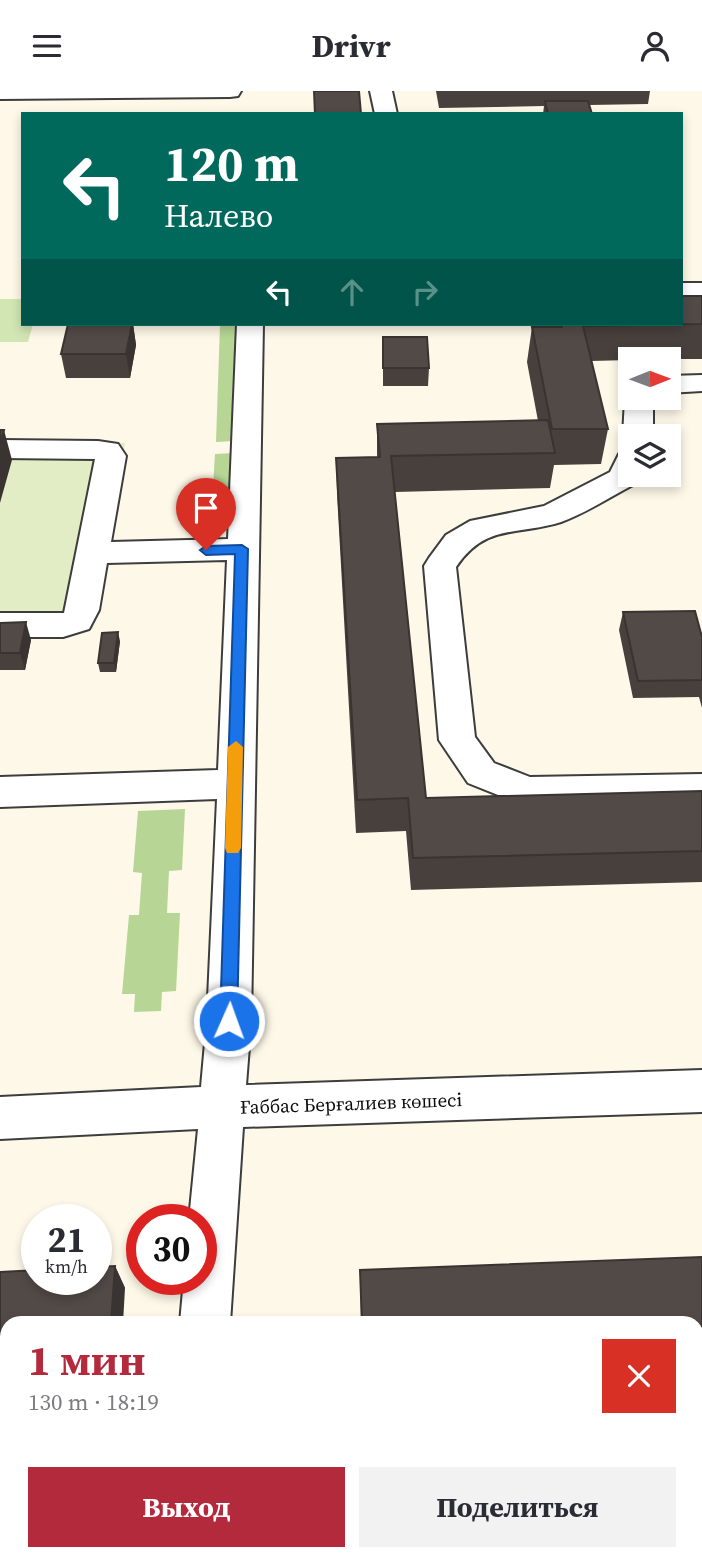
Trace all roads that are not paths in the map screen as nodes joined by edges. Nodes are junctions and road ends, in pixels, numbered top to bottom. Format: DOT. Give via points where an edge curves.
graph roads {
  1 [pos="230,91"];
  2 [pos="381,91"];
  3 [pos="27,92"];
  4 [pos="0,93"];
  5 [pos="386,112"];
  6 [pos="250,326"];
  7 [pos="702,383"];
  8 [pos="681,384"];
  9 [pos="0,449"];
  10 [pos="618,480"];
  11 [pos="242,549"];
  12 [pos="92,553"];
  13 [pos="0,625"];
  14 [pos="234,783"];
  15 [pos="702,789"];
  16 [pos="0,792"];
  17 [pos="702,1091"];
  18 [pos="222,1107"];
  19 [pos="0,1118"];
  20 [pos="206,1316"];
  1 -- 3 [label="street"];
  2 -- 5 [label="street"];
  3 -- 4 [label="street"];
  6 -- 11 [label="street"];
  7 -- 8 [label="street"];
  9 -- 12 [label="street" via="107,451 111,457"];
  10 -- 15 [label="street" via="552,514 481,528 457,542 440,566 457,740 481,773 528,792"];
  11 -- 12 [label="street"];
  11 -- 14 [label="street"];
  12 -- 13 [label="street" via="77,621"];
  14 -- 16 [label="street"];
  14 -- 18 [label="street" via="229,1021"];
  17 -- 18 [label="street, Ғаббас Берғалиев көшесі"];
  18 -- 19 [label="street, Ғаббас Берғалиев көшесі"];
  18 -- 20 [label="street"];
}
